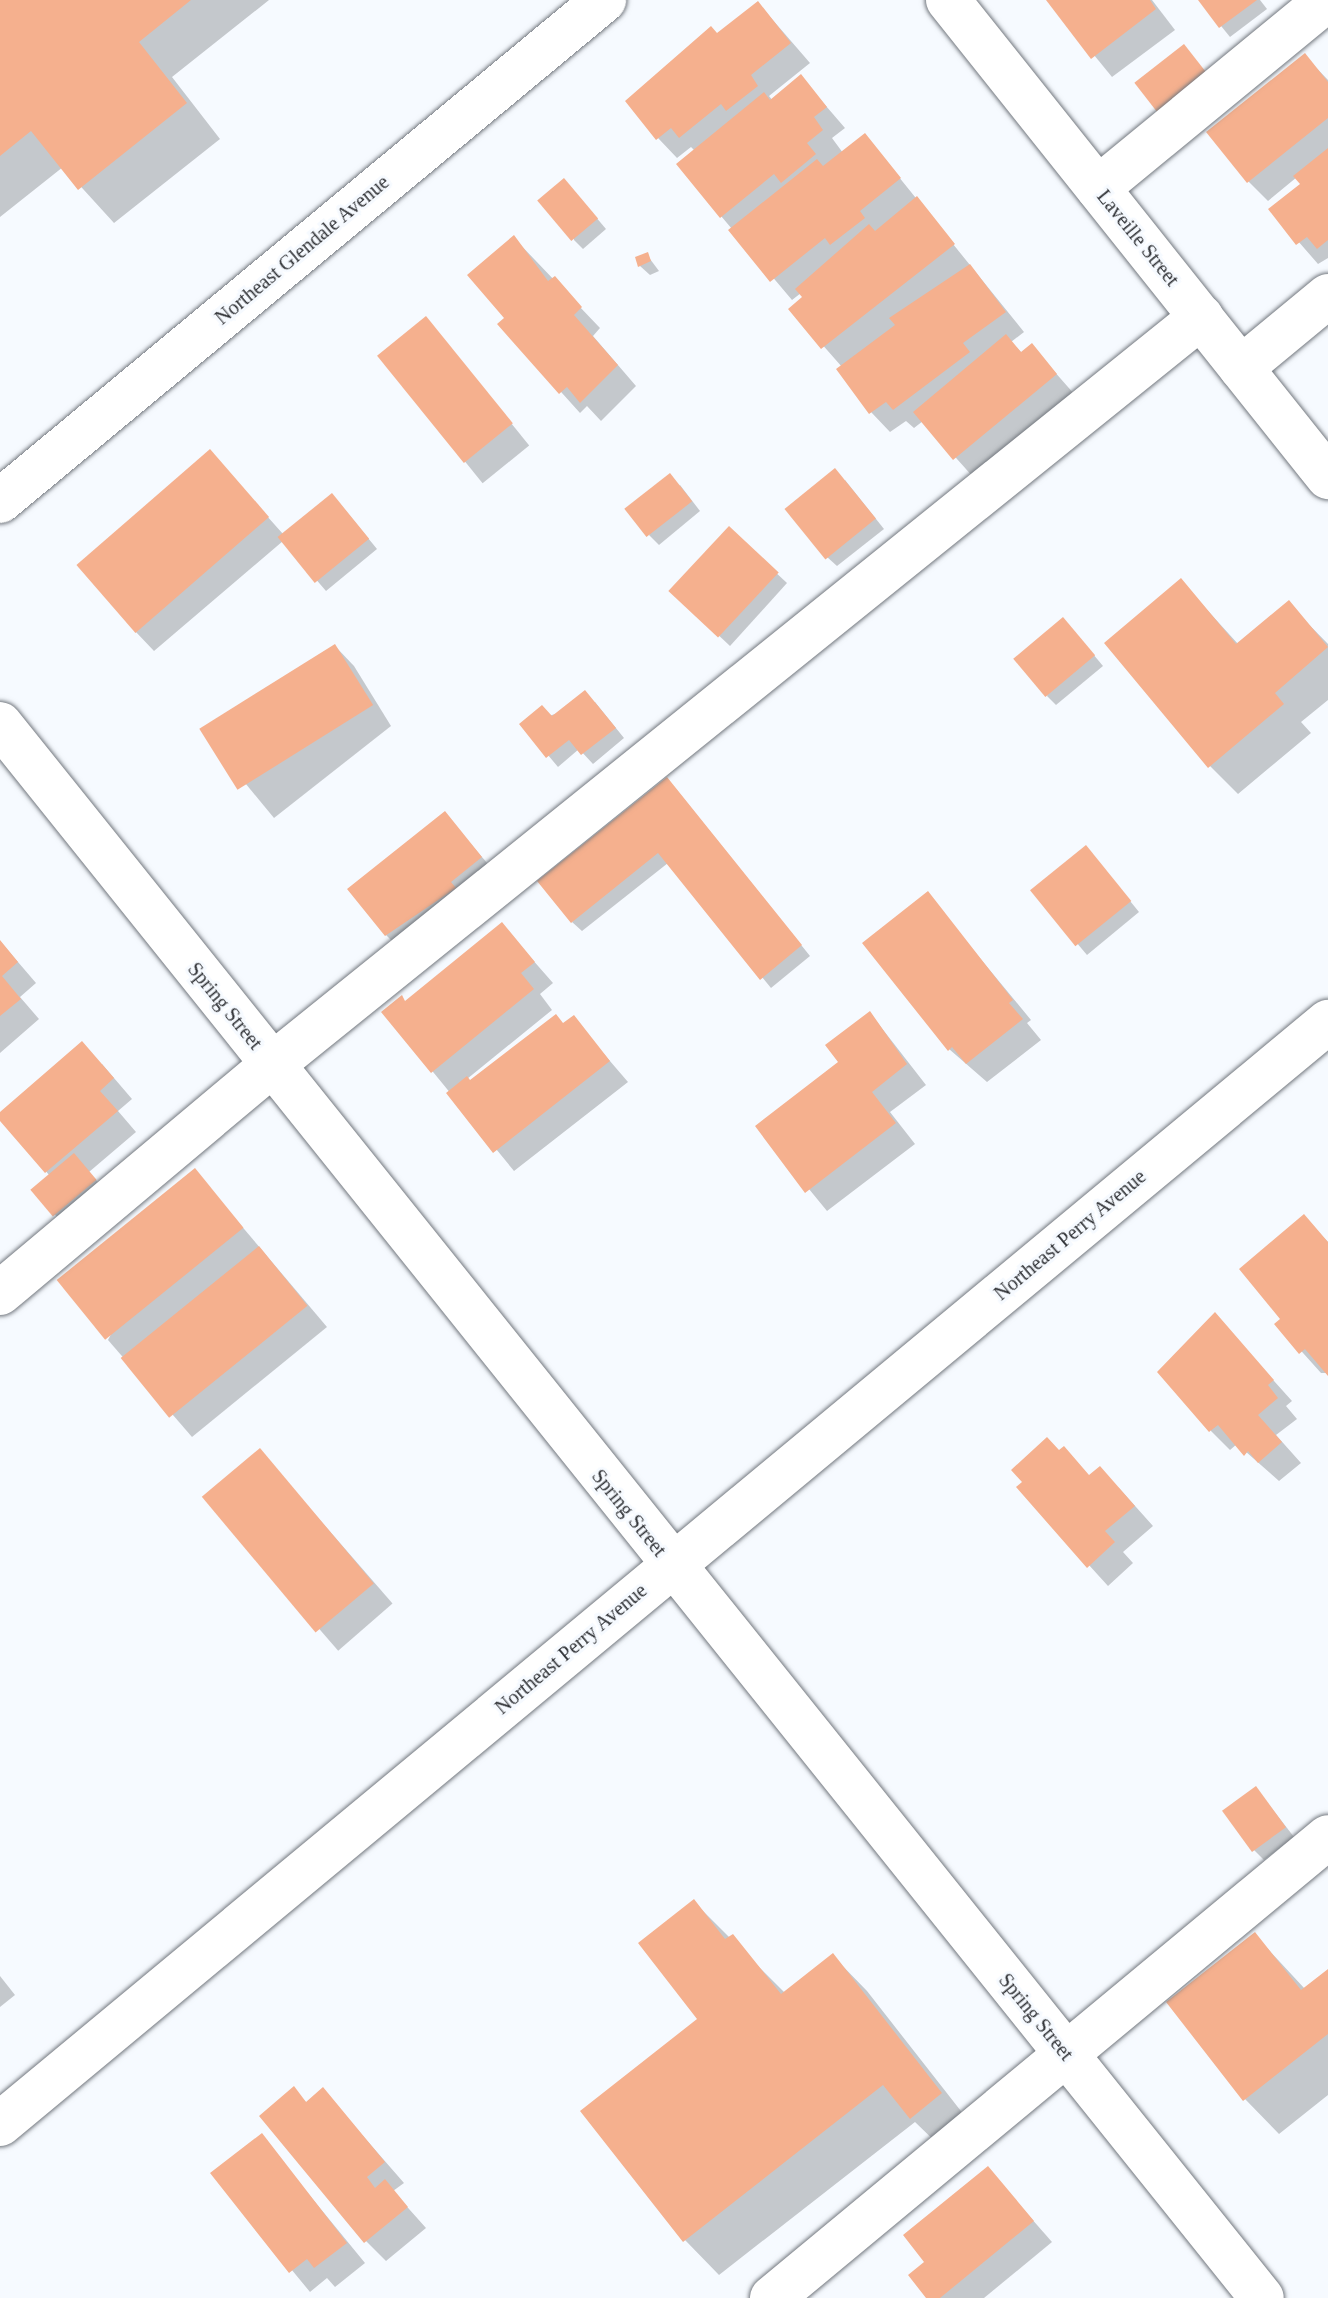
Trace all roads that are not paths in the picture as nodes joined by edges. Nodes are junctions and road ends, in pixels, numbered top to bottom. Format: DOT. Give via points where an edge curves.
graph roads {
  1 [pos="604,0"];
  2 [pos="948,0"];
  3 [pos="1327,0"];
  4 [pos="1098,188"];
  5 [pos="1328,296"];
  6 [pos="1201,317"];
  7 [pos="1241,368"];
  8 [pos="1328,477"];
  9 [pos="0,501"];
  10 [pos="0,724"];
  11 [pos="1328,1022"];
  12 [pos="272,1065"];
  13 [pos="0,1293"];
  14 [pos="671,1565"];
  15 [pos="1328,1837"];
  16 [pos="1065,2054"];
  17 [pos="0,2124"];
  18 [pos="772,2298"];
  19 [pos="1262,2298"];
  1 -- 9 [label="street, Northeast Glendale Avenue"];
  2 -- 4 [label="street, Laveille Street"];
  3 -- 4 [label="street"];
  4 -- 6 [label="street, Laveille Street"];
  5 -- 7 [label="street"];
  6 -- 7 [label="street, Laveille Street"];
  6 -- 12 [label="street"];
  7 -- 8 [label="street, Laveille Street"];
  10 -- 12 [label="street, Spring Street"];
  11 -- 14 [label="street, Northeast Perry Avenue"];
  12 -- 13 [label="street"];
  12 -- 14 [label="street, Spring Street"];
  14 -- 16 [label="street, Spring Street"];
  14 -- 17 [label="street, Northeast Perry Avenue"];
  15 -- 16 [label="street"];
  16 -- 18 [label="street"];
  16 -- 19 [label="street, Spring Street"];
}
